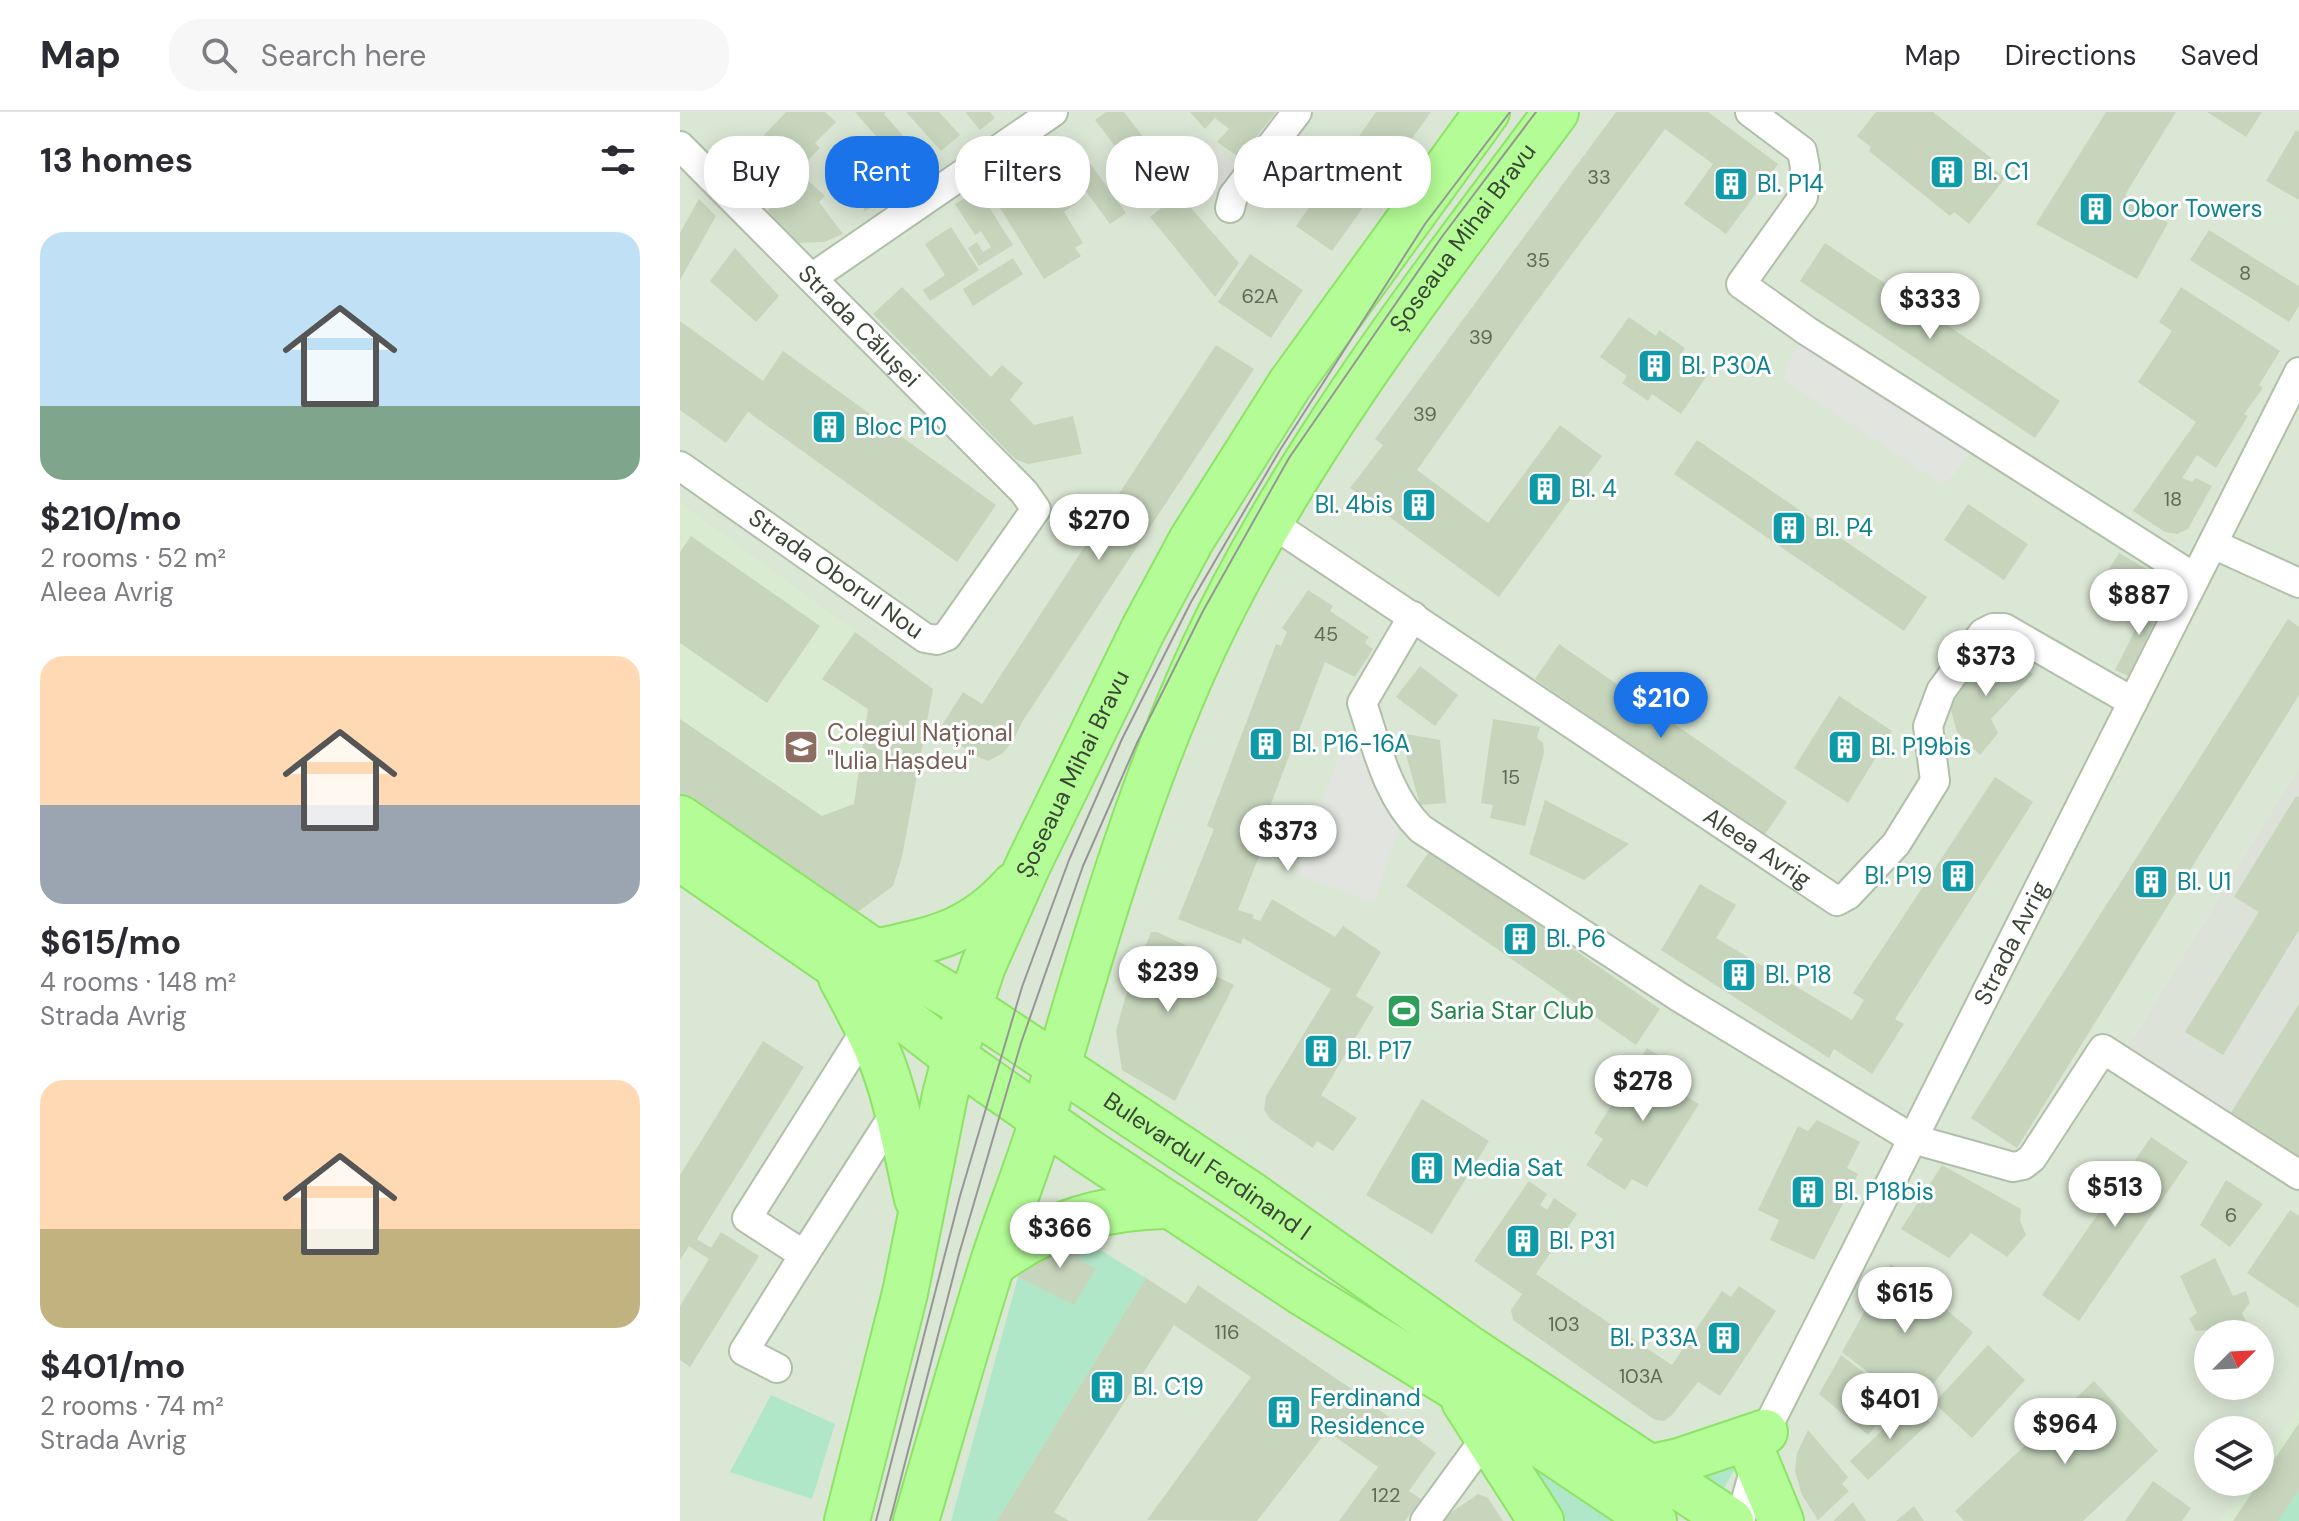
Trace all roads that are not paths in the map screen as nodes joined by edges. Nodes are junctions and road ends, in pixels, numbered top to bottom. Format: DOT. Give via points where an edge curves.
graph roads {
  1 [pos="1053,112"];
  2 [pos="1297,112"];
  3 [pos="1487,112"];
  4 [pos="1556,112"];
  5 [pos="1750,112"];
  6 [pos="680,146"];
  7 [pos="1230,208"];
  8 [pos="813,277"];
  9 [pos="2299,372"];
  10 [pos="680,466"];
  11 [pos="1036,509"];
  12 [pos="1270,522"];
  13 [pos="2213,544"];
  14 [pos="2195,578"];
  15 [pos="2299,583"];
  16 [pos="1413,616"];
  17 [pos="2133,702"];
  18 [pos="680,818"];
  19 [pos="680,858"];
  20 [pos="1029,863"];
  21 [pos="797,897"];
  22 [pos="875,952"];
  23 [pos="832,963"];
  24 [pos="969,1007"];
  25 [pos="867,1028"];
  26 [pos="955,1058"];
  27 [pos="1057,1067"];
  28 [pos="1042,1120"];
  29 [pos="888,1124"];
  30 [pos="1913,1139"];
  31 [pos="2299,1175"];
  32 [pos="1171,1206"];
  33 [pos="921,1221"];
  34 [pos="804,1255"];
  35 [pos="993,1264"];
  36 [pos="777,1368"];
  37 [pos="1453,1386"];
  38 [pos="1487,1436"];
  39 [pos="1761,1446"];
  40 [pos="1652,1467"];
  41 [pos="847,1521"];
  42 [pos="916,1521"];
  43 [pos="1425,1521"];
  44 [pos="1541,1521"];
  45 [pos="1654,1521"];
  46 [pos="1731,1521"];
  47 [pos="1740,1521"];
  48 [pos="1781,1521"];
  1 -- 8 [label="street"];
  2 -- 7 [label="street" via="1233,196"];
  3 -- 20 [label="main road, Șoseaua Mihai Bravu" via="1305,363 1192,539"];
  4 -- 12 [label="main road, Șoseaua Mihai Bravu" via="1451,252"];
  5 -- 14 [label="street" via="1802,151 1805,167 1803,197 1741,284"];
  6 -- 8 [label="street, Strada Călușei"];
  8 -- 11 [label="street, Strada Călușei"];
  9 -- 13 [label="street, Strada Avrig"];
  10 -- 11 [label="street, Strada Oborul Nou" via="925,638 937,640 947,636"];
  12 -- 16 [label="street, Aleea Avrig"];
  12 -- 27 [label="main road, Șoseaua Mihai Bravu" via="1204,649 1164,741"];
  13 -- 14 [label="street, Strada Avrig"];
  13 -- 15 [label="street"];
  14 -- 17 [label="street, Strada Avrig"];
  16 -- 17 [label="street, Aleea Avrig" via="1837,901 1896,844 1935,781 1928,726 1941,691 1983,633 2004,628"];
  16 -- 30 [label="street" via="1362,703 1406,814 1421,829 1679,997"];
  17 -- 30 [label="street, Strada Avrig"];
  18 -- 21 [label="main road, Bulevardul Ferdinand I"];
  19 -- 23 [label="main road"];
  20 -- 22 [label="main road" via="1004,896 972,923 947,935"];
  20 -- 24 [label="main road, Șoseaua Mihai Bravu"];
  21 -- 22 [label="main road, Bulevardul Ferdinand I"];
  21 -- 23 [label="main road"];
  22 -- 24 [label="main road, Bulevardul Ferdinand I"];
  23 -- 25 [label="main road"];
  23 -- 26 [label="main road"];
  24 -- 26 [label="main road, Șoseaua Mihai Bravu"];
  24 -- 27 [label="main road, Bulevardul Ferdinand I"];
  25 -- 33 [label="main road" via="898,1112"];
  25 -- 34 [label="street" via="747,1218"];
  26 -- 28 [label="main road"];
  26 -- 33 [label="main road, Șoseaua Mihai Bravu"];
  27 -- 28 [label="main road, Șoseaua Mihai Bravu"];
  27 -- 40 [label="main road, Bulevardul Ferdinand I"];
  28 -- 32 [label="main road"];
  28 -- 35 [label="main road, Șoseaua Mihai Bravu"];
  29 -- 34 [label="street"];
  30 -- 31 [label="street" via="2013,1167 2023,1165 2103,1049"];
  30 -- 39 [label="street, Strada Avrig"];
  32 -- 35 [label="main road" via="1101,1211 1039,1235"];
  32 -- 37 [label="main road"];
  33 -- 41 [label="main road, Șoseaua Mihai Bravu"];
  34 -- 36 [label="street" via="744,1351"];
  35 -- 42 [label="main road, Șoseaua Mihai Bravu"];
  37 -- 38 [label="main road"];
  37 -- 45 [label="main road"];
  38 -- 43 [label="street"];
  38 -- 44 [label="main road"];
  39 -- 40 [label="main road"];
  39 -- 47 [label="street, Strada Avrig"];
  39 -- 48 [label="main road"];
  40 -- 46 [label="main road, Bulevardul Ferdinand I"];
}
